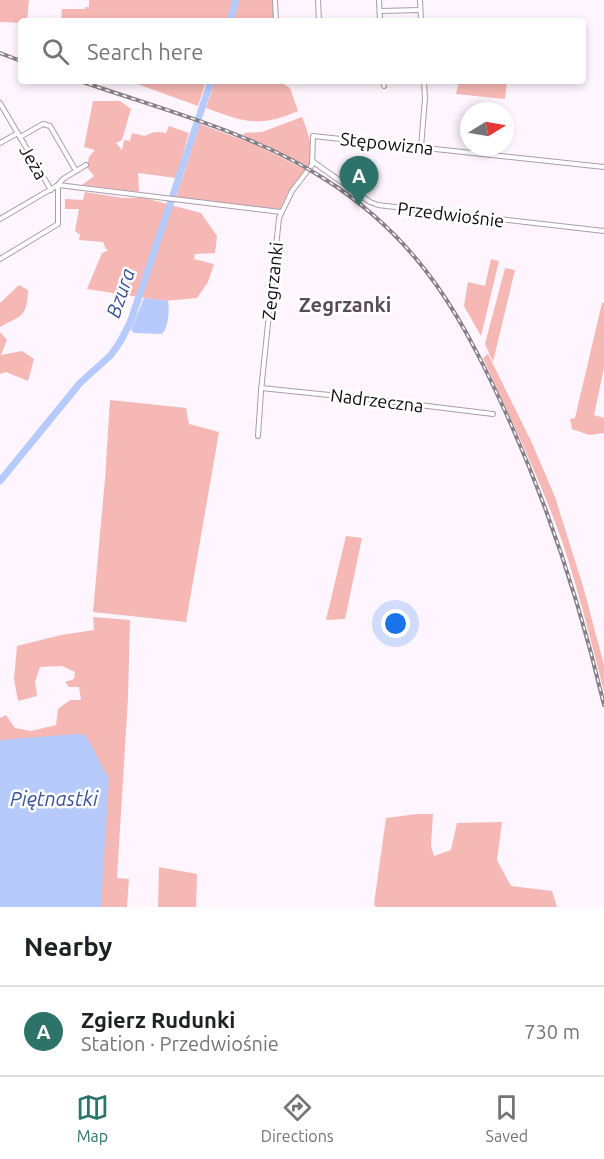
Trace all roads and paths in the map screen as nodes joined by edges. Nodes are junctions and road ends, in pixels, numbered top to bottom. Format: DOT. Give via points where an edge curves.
graph roads {
  1 [pos="275,0"];
  2 [pos="318,0"];
  3 [pos="379,0"];
  4 [pos="420,0"];
  5 [pos="420,10"];
  6 [pos="380,11"];
  7 [pos="276,18"];
  8 [pos="319,18"];
  9 [pos="380,18"];
  10 [pos="421,18"];
  11 [pos="424,84"];
  12 [pos="0,103"];
  13 [pos="19,135"];
  14 [pos="313,136"];
  15 [pos="0,143"];
  16 [pos="421,147"];
  17 [pos="312,161"];
  18 [pos="86,165"];
  19 [pos="604,167"];
  20 [pos="76,171"];
  21 [pos="58,185"];
  22 [pos="51,190"];
  23 [pos="281,212"];
  24 [pos="0,219"];
  25 [pos="604,231"];
  26 [pos="0,259"];
  27 [pos="261,388"];
  28 [pos="493,414"];
  29 [pos="258,436"];
  1 -- 7 [label="street"];
  2 -- 8 [label="street"];
  3 -- 6 [label="street"];
  4 -- 5 [label="street"];
  5 -- 6 [label="street"];
  5 -- 10 [label="street"];
  6 -- 9 [label="street"];
  11 -- 16 [label="street"];
  12 -- 13 [label="street, Jeża"];
  13 -- 15 [label="street"];
  13 -- 20 [label="street" via="43,124 50,126"];
  13 -- 22 [label="street, Jeża"];
  14 -- 16 [label="street, Stępowizna"];
  14 -- 17 [label="street, Zegrzanki"];
  16 -- 19 [label="street, Stępowizna"];
  17 -- 23 [label="street, Zegrzanki"];
  17 -- 25 [label="street, Przedwiośnie" via="378,205"];
  18 -- 20 [label="street"];
  20 -- 21 [label="street"];
  21 -- 22 [label="street"];
  21 -- 23 [label="street"];
  21 -- 26 [label="street" via="58,224"];
  22 -- 24 [label="street"];
  23 -- 27 [label="street, Zegrzanki"];
  27 -- 28 [label="street, Nadrzeczna"];
  27 -- 29 [label="street, Zegrzanki"];
}
